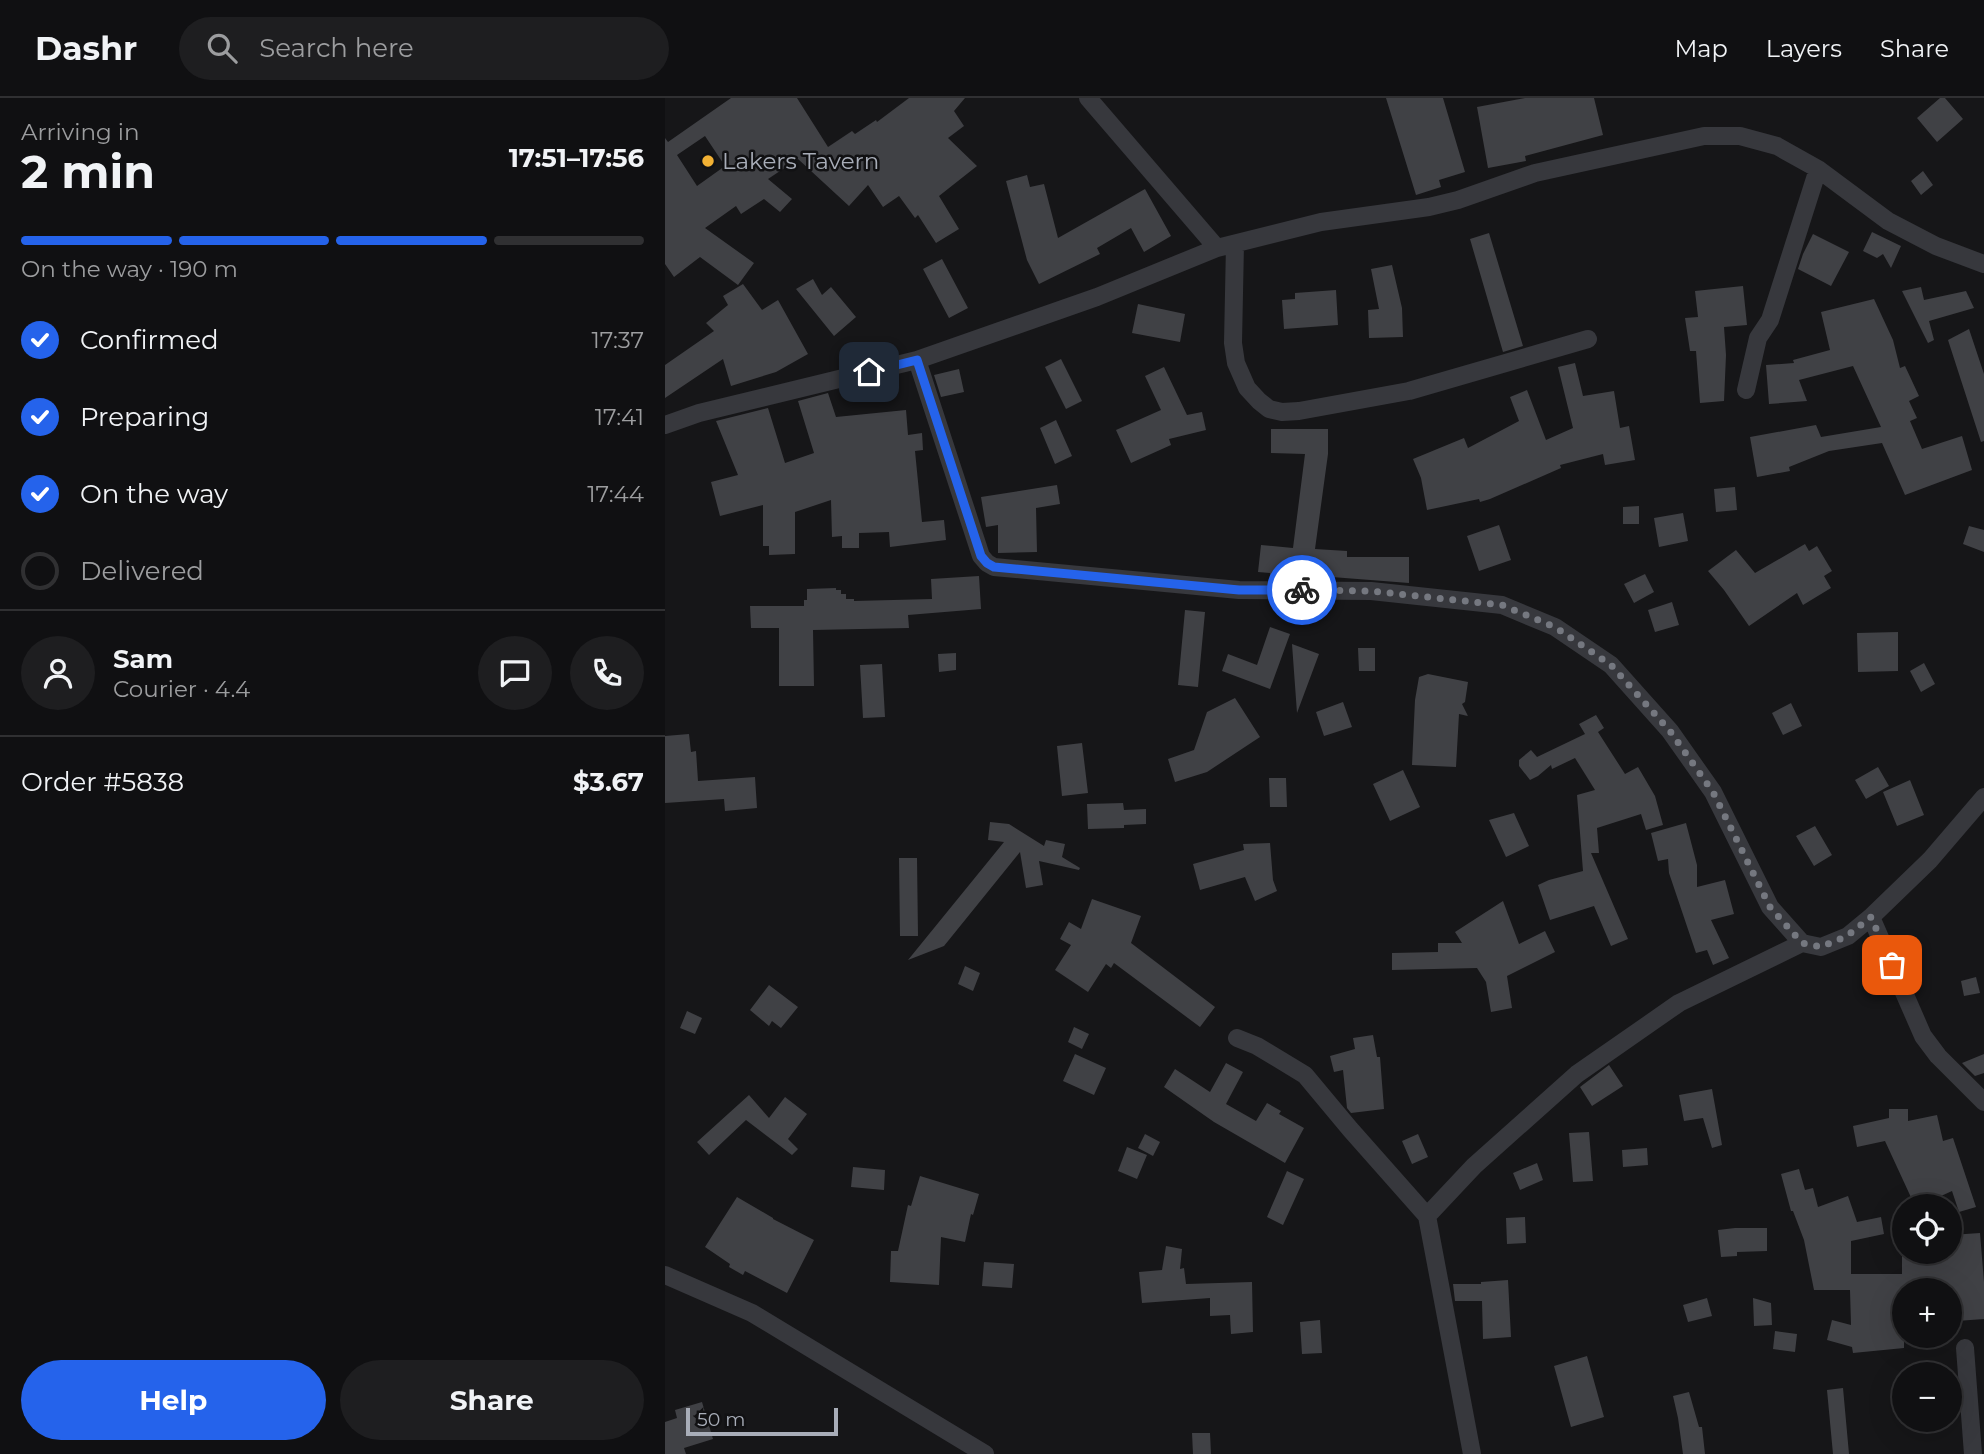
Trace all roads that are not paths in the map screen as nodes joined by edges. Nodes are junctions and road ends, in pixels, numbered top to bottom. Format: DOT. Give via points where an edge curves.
graph roads {
  1 [pos="1088,98"];
  2 [pos="1818,169"];
  3 [pos="1226,246"];
  4 [pos="1984,264"];
  5 [pos="1588,339"];
  6 [pos="917,360"];
  7 [pos="1746,390"];
  8 [pos="665,425"];
  9 [pos="1984,797"];
  10 [pos="1871,917"];
  11 [pos="1802,943"];
  12 [pos="1237,1038"];
  13 [pos="1984,1102"];
  14 [pos="1427,1216"];
  15 [pos="665,1275"];
  16 [pos="1965,1348"];
  17 [pos="985,1454"];
  18 [pos="1472,1454"];
  19 [pos="1973,1454"];
  1 -- 3 [label="street"];
  2 -- 3 [label="street" via="1765,142 1740,136 1704,136 1535,173 1439,205 1321,222"];
  2 -- 4 [label="street" via="1888,221"];
  2 -- 7 [label="street" via="1770,320 1758,338"];
  3 -- 5 [label="street" via="1236,363 1247,388 1269,409 1299,411 1409,391"];
  3 -- 6 [label="street"];
  6 -- 8 [label="street" via="699,412"];
  6 -- 11 [label="street" via="987,563 1239,590 1371,591 1502,605 1555,627 1611,665 1670,731 1713,792 1770,907"];
  9 -- 10 [label="street" via="1930,860"];
  10 -- 11 [label="street" via="1847,936 1821,947"];
  10 -- 13 [label="street" via="1923,1036"];
  11 -- 14 [label="street" via="1679,1003 1577,1074 1474,1166"];
  12 -- 14 [label="street" via="1305,1075"];
  14 -- 18 [label="street"];
  15 -- 17 [label="street" via="752,1313"];
  16 -- 19 [label="street"];
}
